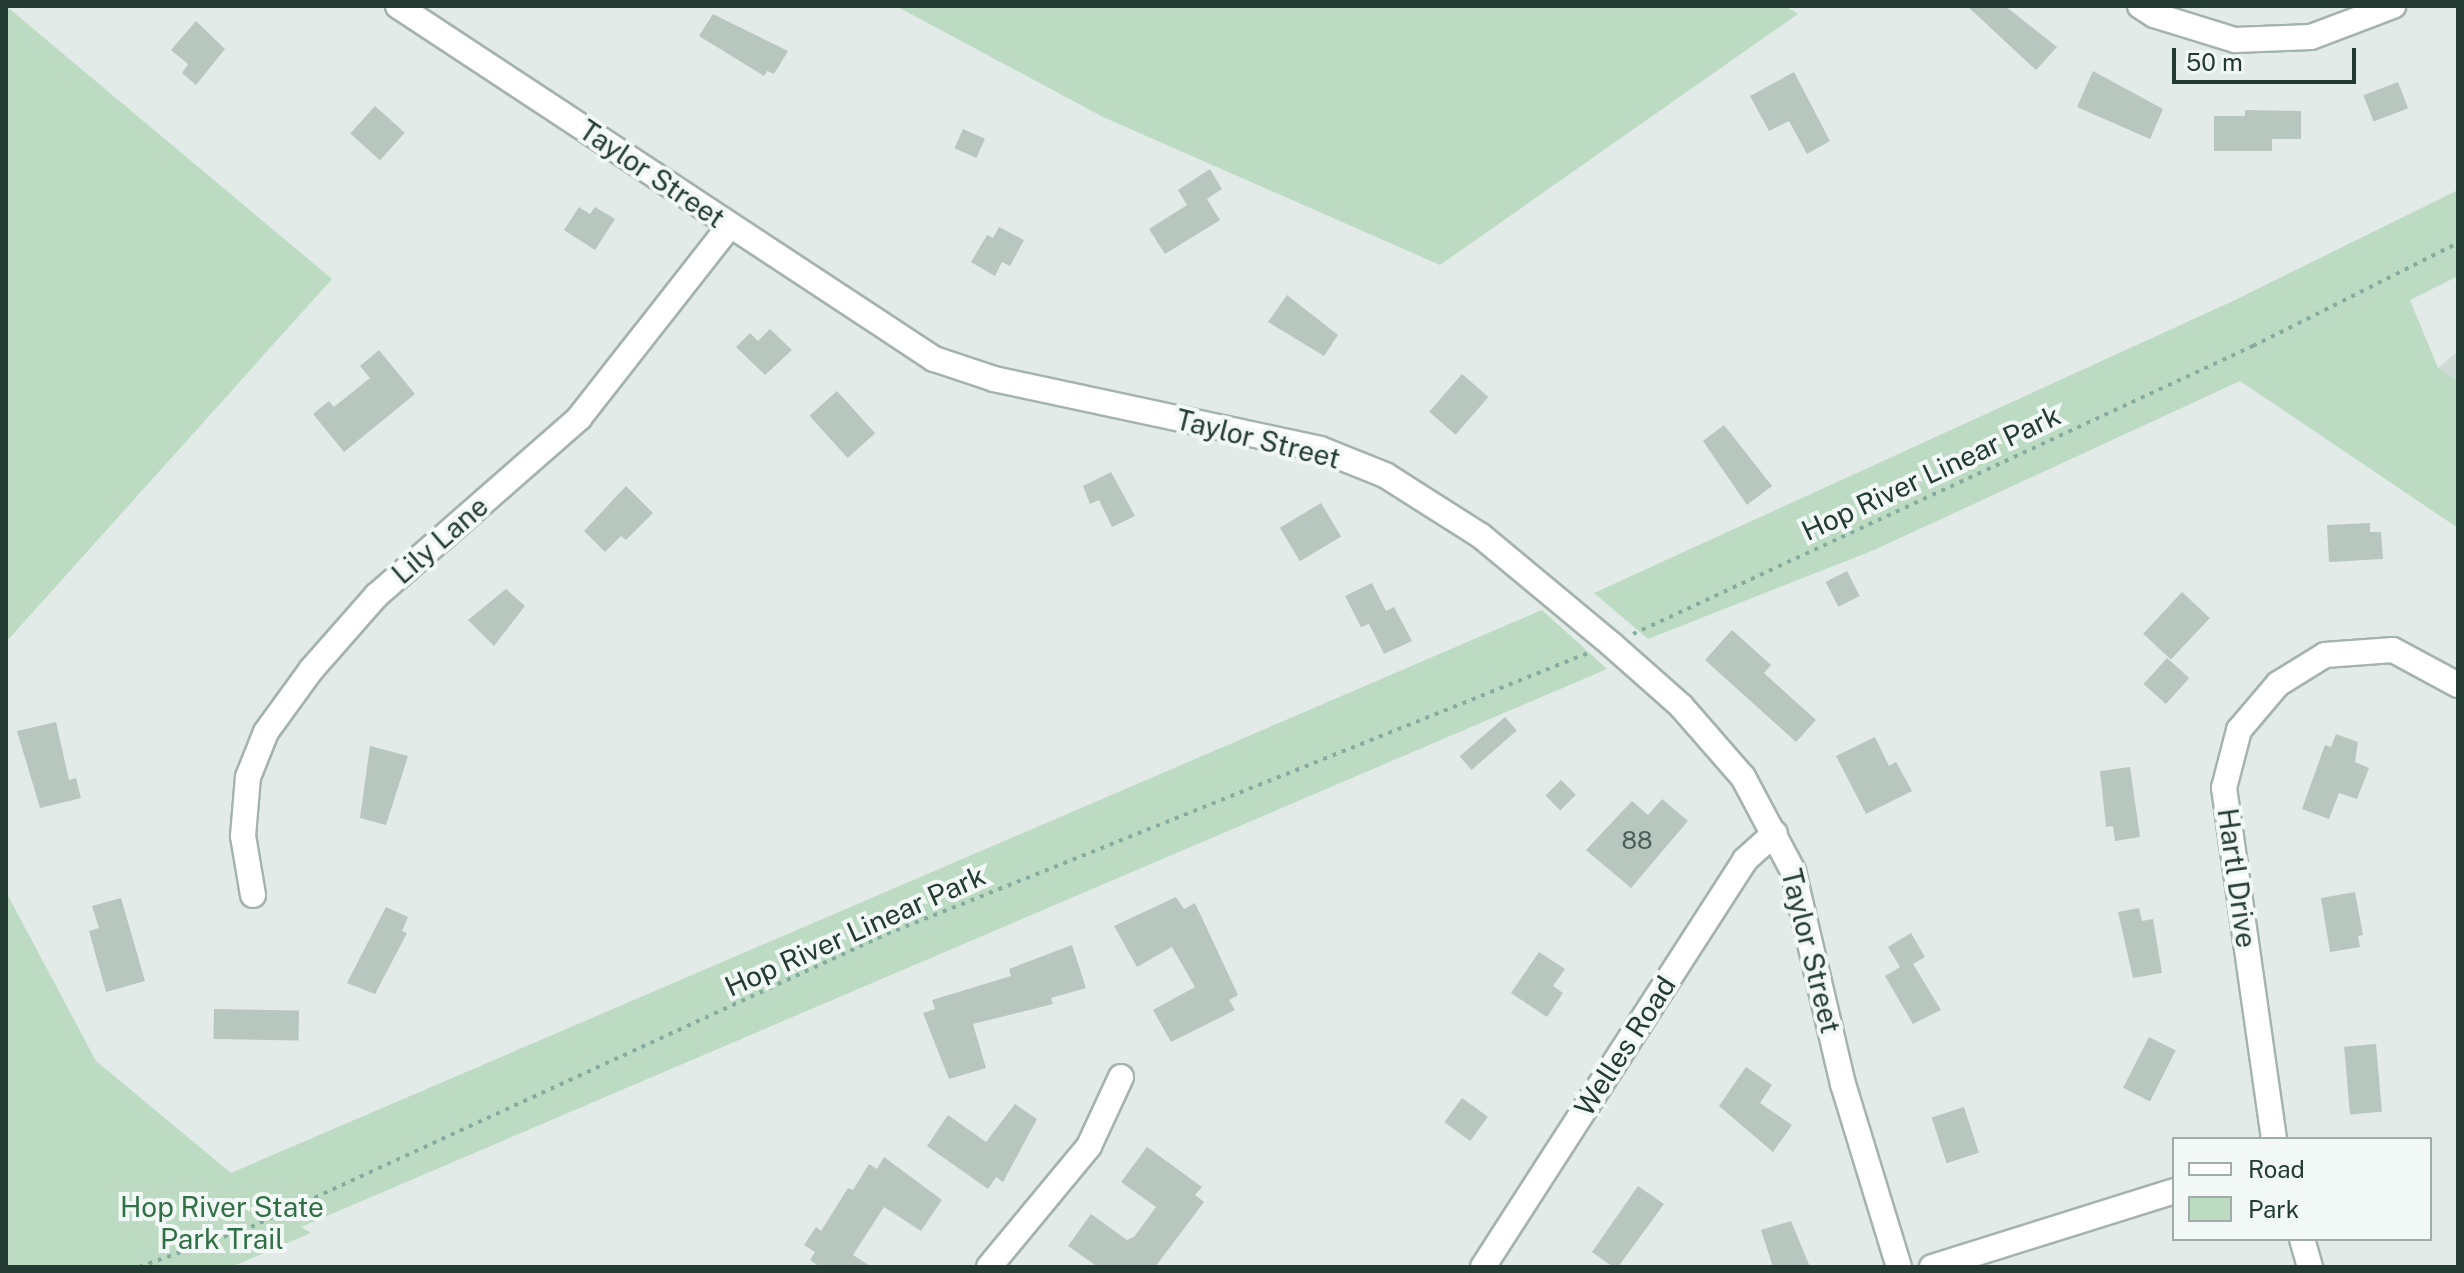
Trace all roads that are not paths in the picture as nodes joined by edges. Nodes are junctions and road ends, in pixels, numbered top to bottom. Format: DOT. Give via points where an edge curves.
graph roads {
  1 [pos="398,6"];
  2 [pos="2140,6"];
  3 [pos="2393,6"];
  4 [pos="729,227"];
  5 [pos="2458,685"];
  6 [pos="1775,833"];
  7 [pos="253,895"];
  8 [pos="1121,1077"];
  9 [pos="2274,1137"];
  10 [pos="2172,1192"];
  11 [pos="2303,1241"];
  12 [pos="989,1267"];
  13 [pos="1483,1267"];
  14 [pos="1899,1267"];
  15 [pos="1932,1267"];
  16 [pos="2310,1267"];
  1 -- 4 [label="street, Taylor Street"];
  2 -- 3 [label="street" via="2235,40 2311,37"];
  4 -- 6 [label="street, Taylor Street" via="934,359 994,379 1320,449 1385,475 1481,536 1681,706 1743,777"];
  4 -- 7 [label="street, Lily Lane" via="579,418 377,595 275,719 248,777 243,836"];
  5 -- 9 [label="street, Hartl Drive" via="2393,650 2325,655 2278,684 2239,730 2224,788"];
  6 -- 13 [label="street, Welles Road" via="1745,860"];
  6 -- 14 [label="street, Taylor Street" via="1806,917 1843,1084"];
  8 -- 12 [label="street" via="1089,1146"];
  10 -- 15 [label="street"];
  11 -- 16 [label="street"];
}
